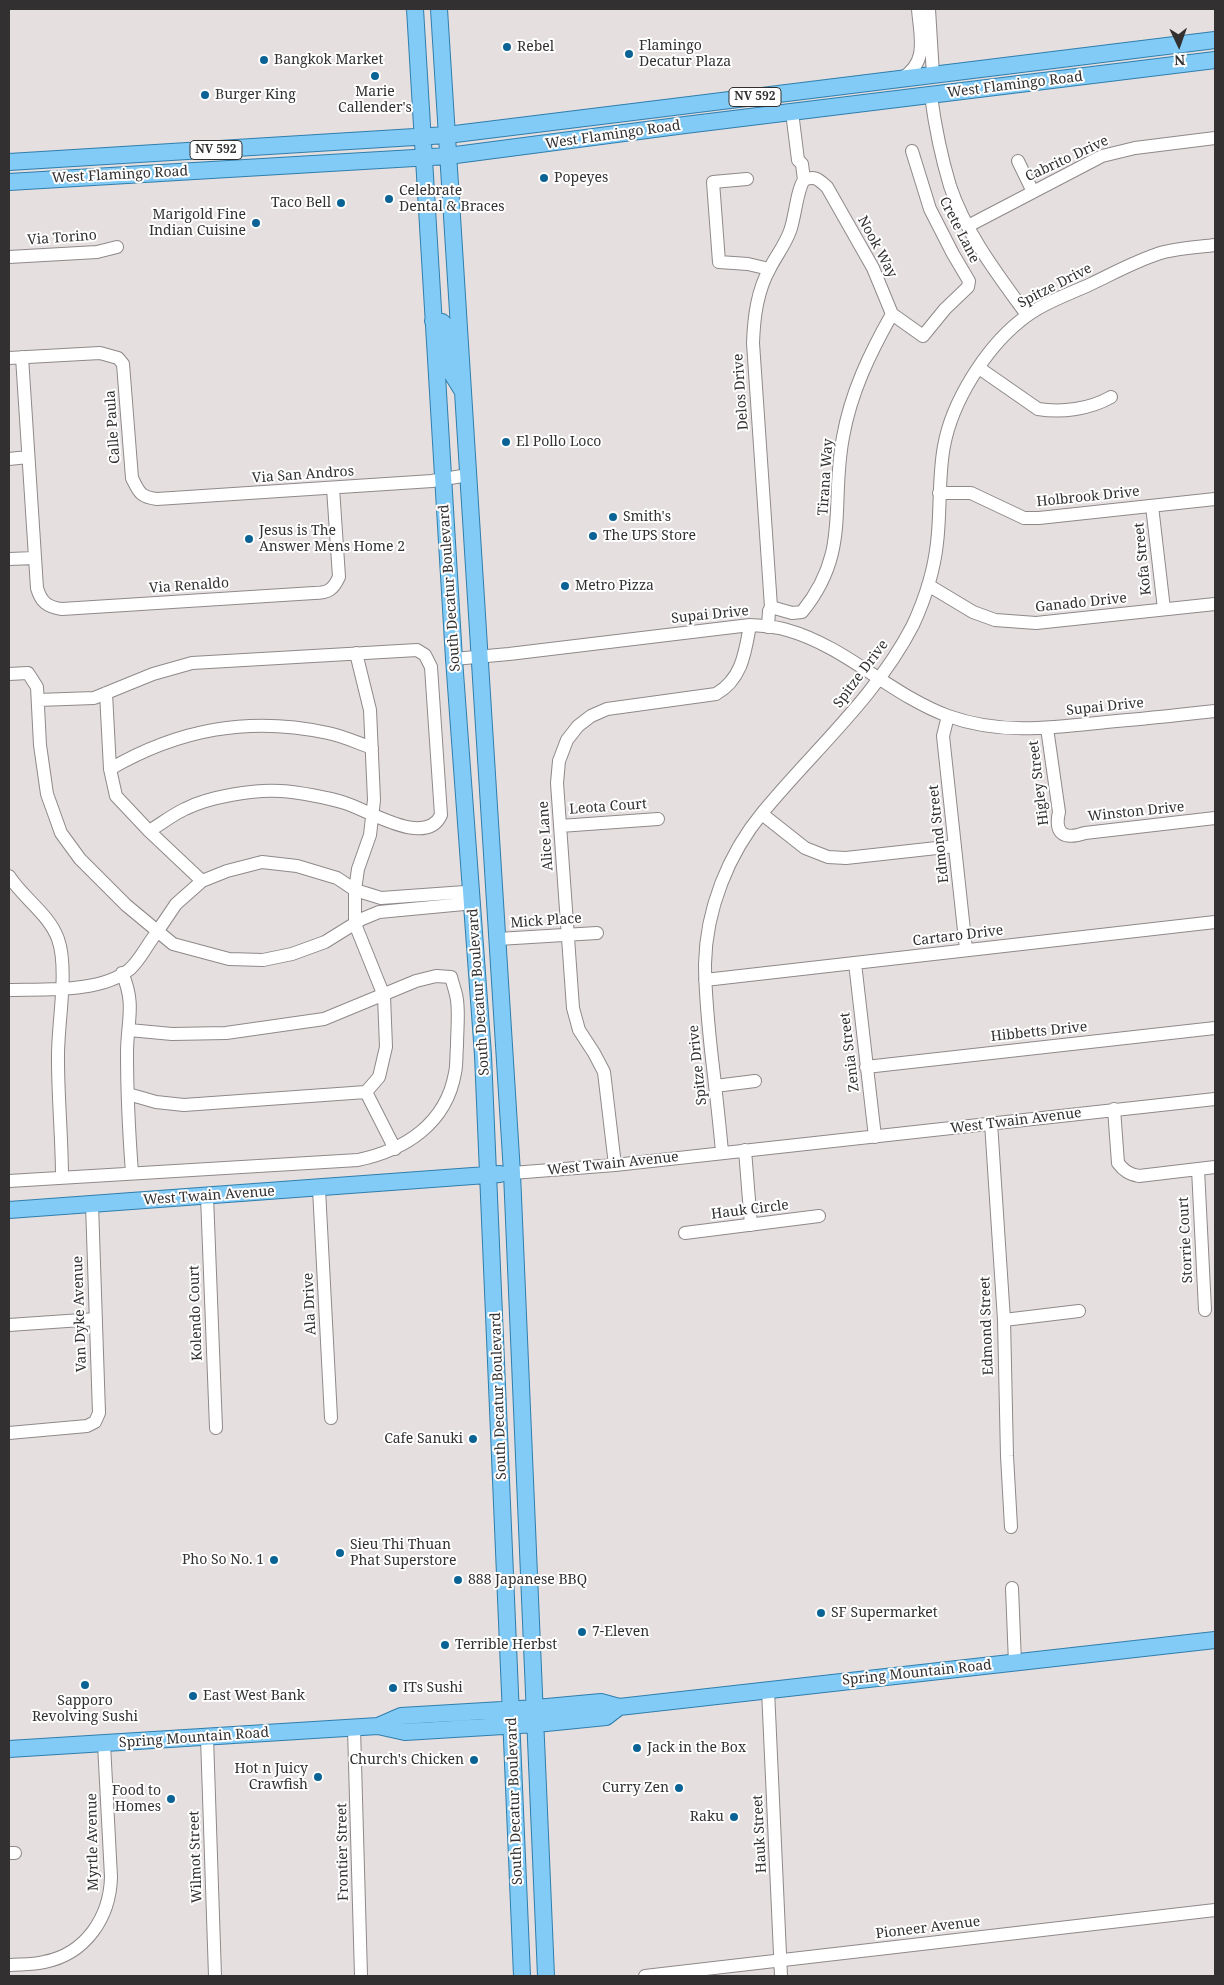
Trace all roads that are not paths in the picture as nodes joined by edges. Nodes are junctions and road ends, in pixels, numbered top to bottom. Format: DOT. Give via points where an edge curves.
graph roads {
  1 [pos="415,9"];
  2 [pos="439,9"];
  3 [pos="918,9"];
  4 [pos="928,9"];
  5 [pos="1215,40"];
  6 [pos="1215,50"];
  7 [pos="1215,60"];
  8 [pos="1186,64"];
  9 [pos="1009,66"];
  10 [pos="933,75"];
  11 [pos="900,79"];
  12 [pos="930,96"];
  13 [pos="757,97"];
  14 [pos="885,101"];
  15 [pos="683,106"];
  16 [pos="795,112"];
  17 [pos="685,125"];
  18 [pos="447,135"];
  19 [pos="616,135"];
  20 [pos="422,137"];
  21 [pos="1215,138"];
  22 [pos="248,148"];
  23 [pos="912,151"];
  24 [pos="179,152"];
  25 [pos="448,156"];
  26 [pos="96,157"];
  27 [pos="424,158"];
  28 [pos="1018,161"];
  29 [pos="9,162"];
  30 [pos="187,171"];
  31 [pos="135,174"];
  32 [pos="747,179"];
  33 [pos="804,180"];
  34 [pos="13,181"];
  35 [pos="1033,192"];
  36 [pos="968,226"];
  37 [pos="1215,245"];
  38 [pos="117,247"];
  39 [pos="9,257"];
  40 [pos="1215,258"];
  41 [pos="769,269"];
  42 [pos="892,314"];
  43 [pos="1027,315"];
  44 [pos="434,321"];
  45 [pos="22,357"];
  46 [pos="9,358"];
  47 [pos="979,368"];
  48 [pos="463,391"];
  49 [pos="1111,397"];
  50 [pos="28,457"];
  51 [pos="9,459"];
  52 [pos="468,475"];
  53 [pos="443,480"];
  54 [pos="333,488"];
  55 [pos="939,493"];
  56 [pos="140,494"];
  57 [pos="1215,499"];
  58 [pos="1152,506"];
  59 [pos="35,558"];
  60 [pos="9,559"];
  61 [pos="928,585"];
  62 [pos="1215,604"];
  63 [pos="774,608"];
  64 [pos="1164,609"];
  65 [pos="750,625"];
  66 [pos="771,627"];
  67 [pos="356,653"];
  68 [pos="480,657"];
  69 [pos="454,659"];
  70 [pos="9,674"];
  71 [pos="879,679"];
  72 [pos="106,693"];
  73 [pos="38,700"];
  74 [pos="1215,711"];
  75 [pos="948,716"];
  76 [pos="1047,728"];
  77 [pos="372,748"];
  78 [pos="110,770"];
  79 [pos="762,814"];
  80 [pos="372,815"];
  81 [pos="1215,818"];
  82 [pos="658,819"];
  83 [pos="560,826"];
  84 [pos="149,831"];
  85 [pos="1062,833"];
  86 [pos="954,846"];
  87 [pos="9,876"];
  88 [pos="202,881"];
  89 [pos="354,890"];
  90 [pos="472,898"];
  91 [pos="1215,922"];
  92 [pos="355,924"];
  93 [pos="157,932"];
  94 [pos="597,932"];
  95 [pos="568,934"];
  96 [pos="498,939"];
  97 [pos="966,949"];
  98 [pos="855,963"];
  99 [pos="122,974"];
  100 [pos="500,976"];
  101 [pos="705,980"];
  102 [pos="62,989"];
  103 [pos="9,990"];
  104 [pos="384,996"];
  105 [pos="1215,1028"];
  106 [pos="128,1030"];
  107 [pos="866,1067"];
  108 [pos="755,1081"];
  109 [pos="715,1086"];
  110 [pos="366,1092"];
  111 [pos="128,1094"];
  112 [pos="1215,1099"];
  113 [pos="1114,1109"];
  114 [pos="991,1124"];
  115 [pos="875,1137"];
  116 [pos="395,1150"];
  117 [pos="745,1150"];
  118 [pos="722,1152"];
  119 [pos="616,1165"];
  120 [pos="1215,1167"];
  121 [pos="1198,1169"];
  122 [pos="512,1173"];
  123 [pos="132,1174"];
  124 [pos="489,1175"];
  125 [pos="62,1178"];
  126 [pos="9,1181"];
  127 [pos="319,1189"];
  128 [pos="207,1196"];
  129 [pos="92,1204"];
  130 [pos="9,1210"];
  131 [pos="819,1216"];
  132 [pos="751,1225"];
  133 [pos="685,1233"];
  134 [pos="494,1294"];
  135 [pos="1205,1310"];
  136 [pos="1079,1311"];
  137 [pos="96,1319"];
  138 [pos="1004,1320"];
  139 [pos="9,1325"];
  140 [pos="521,1375"];
  141 [pos="498,1405"];
  142 [pos="331,1418"];
  143 [pos="216,1428"];
  144 [pos="9,1433"];
  145 [pos="524,1447"];
  146 [pos="502,1471"];
  147 [pos="1011,1527"];
  148 [pos="529,1553"];
  149 [pos="1012,1588"];
  150 [pos="1215,1640"];
  151 [pos="1015,1663"];
  152 [pos="768,1690"];
  153 [pos="536,1716"];
  154 [pos="512,1718"];
  155 [pos="354,1728"];
  156 [pos="207,1737"];
  157 [pos="104,1744"];
  158 [pos="9,1750"];
  159 [pos="1215,1910"];
  160 [pos="780,1960"];
  161 [pos="9,1965"];
  162 [pos="215,1976"];
  163 [pos="361,1976"];
  164 [pos="522,1976"];
  165 [pos="546,1976"];
  166 [pos="645,1976"];
  167 [pos="781,1976"];
  1 -- 20 [label="main road, South Decatur Boulevard"];
  2 -- 18 [label="main road, South Decatur Boulevard"];
  3 -- 11 [label="street" via="919,61"];
  4 -- 10 [label="street"];
  5 -- 9 [label="main road, West Flamingo Road / NV 592"];
  6 -- 8 [label="main road" via="1204,52"];
  7 -- 8 [label="main road, West Flamingo Road / NV 592"];
  8 -- 12 [label="main road, West Flamingo Road / NV 592"];
  9 -- 10 [label="main road, West Flamingo Road / NV 592"];
  9 -- 12 [label="main road" via="985,78 934,86 930,88"];
  10 -- 11 [label="main road, West Flamingo Road / NV 592"];
  10 -- 14 [label="main road" via="925,86 912,88"];
  11 -- 13 [label="main road, West Flamingo Road / NV 592"];
  12 -- 14 [label="main road, West Flamingo Road / NV 592"];
  12 -- 36 [label="street" via="940,153"];
  13 -- 15 [label="main road, West Flamingo Road / NV 592"];
  13 -- 17 [label="main road" via="725,110 694,114 685,120"];
  14 -- 16 [label="main road, West Flamingo Road / NV 592"];
  15 -- 18 [label="main road, West Flamingo Road / NV 592"];
  15 -- 19 [label="main road" via="672,116 638,123"];
  16 -- 17 [label="main road, West Flamingo Road / NV 592"];
  16 -- 33 [label="street, Delos Drive" via="798,160 802,164"];
  17 -- 19 [label="main road, West Flamingo Road / NV 592"];
  18 -- 20 [label="main road, West Flamingo Road / NV 592"];
  18 -- 25 [label="main road, South Decatur Boulevard"];
  19 -- 25 [label="main road, West Flamingo Road / NV 592"];
  20 -- 22 [label="main road, West Flamingo Road / NV 592"];
  20 -- 27 [label="main road, South Decatur Boulevard"];
  21 -- 35 [label="street, Cabrito Drive" via="1102,156"];
  22 -- 24 [label="main road, West Flamingo Road / NV 592"];
  22 -- 30 [label="main road" via="232,158 197,161"];
  23 -- 42 [label="street, Crete Lane" via="930,209 969,281 968,287 923,336"];
  24 -- 26 [label="main road, West Flamingo Road / NV 592"];
  24 -- 31 [label="main road" via="176,160 154,164"];
  25 -- 27 [label="main road, West Flamingo Road / NV 592"];
  25 -- 48 [label="main road, South Decatur Boulevard"];
  26 -- 29 [label="main road, West Flamingo Road / NV 592"];
  26 -- 34 [label="main road" via="63,169 28,170"];
  27 -- 30 [label="main road, West Flamingo Road / NV 592"];
  27 -- 44 [label="main road, South Decatur Boulevard"];
  28 -- 35 [label="street"];
  30 -- 31 [label="main road, West Flamingo Road / NV 592"];
  31 -- 34 [label="main road, West Flamingo Road / NV 592"];
  32 -- 41 [label="street" via="714,182 719,262"];
  33 -- 41 [label="street, Delos Drive" via="800,185 790,233"];
  33 -- 42 [label="street, Nook Way" via="817,178 827,187 874,268"];
  35 -- 36 [label="street, Cabrito Drive"];
  36 -- 43 [label="street"];
  37 -- 40 [label="street"];
  37 -- 43 [label="street, Spitze Drive" via="1164,252"];
  38 -- 39 [label="street, Via Torino" via="97,252"];
  41 -- 63 [label="street, Delos Drive" via="759,293 753,343"];
  42 -- 63 [label="street, Tirana Way" via="868,358 848,412 838,472 836,537 830,566 802,612"];
  43 -- 47 [label="street, Spitze Drive" via="992,349"];
  44 -- 48 [label="main road" via="446,326 450,369"];
  44 -- 53 [label="main road, South Decatur Boulevard"];
  45 -- 46 [label="street"];
  45 -- 50 [label="street"];
  45 -- 56 [label="street, Calle Paula" via="100,353 118,358 124,364 132,478"];
  47 -- 49 [label="street" via="1038,408 1090,407"];
  47 -- 55 [label="street, Spitze Drive" via="964,392 944,443"];
  48 -- 52 [label="main road, South Decatur Boulevard"];
  50 -- 51 [label="street"];
  50 -- 59 [label="street"];
  52 -- 53 [label="street, Via San Andros"];
  52 -- 68 [label="main road, South Decatur Boulevard"];
  53 -- 54 [label="street, Via San Andros"];
  53 -- 69 [label="main road, South Decatur Boulevard"];
  54 -- 56 [label="street, Via San Andros" via="157,499"];
  54 -- 59 [label="street, Via Renaldo" via="339,576 334,587 326,593 53,608 39,597"];
  55 -- 58 [label="street, Holbrook Drive" via="971,493 1024,518"];
  55 -- 61 [label="street, Spitze Drive" via="938,542"];
  57 -- 58 [label="street, Holbrook Drive"];
  58 -- 64 [label="street, Kofa Street"];
  59 -- 60 [label="street"];
  61 -- 64 [label="street, Ganado Drive" via="973,612 995,620 1036,623"];
  61 -- 71 [label="street, Spitze Drive" via="898,653"];
  62 -- 64 [label="street, Ganado Drive"];
  63 -- 66 [label="street, Delos Drive" via="768,611"];
  65 -- 66 [label="street, Supai Drive"];
  65 -- 68 [label="street, Supai Drive"];
  65 -- 83 [label="street, Alice Lane" via="745,656 738,674 725,689 716,694 607,709 578,726 567,740 559,761"];
  66 -- 71 [label="street, Supai Drive" via="789,630 812,640"];
  67 -- 72 [label="street" via="192,663"];
  67 -- 77 [label="street" via="370,710"];
  67 -- 80 [label="street" via="417,650 431,666 441,815 437,824 411,828"];
  68 -- 69 [label="street, Supai Drive"];
  68 -- 96 [label="main road, South Decatur Boulevard"];
  69 -- 90 [label="main road, South Decatur Boulevard"];
  70 -- 73 [label="street" via="28,673 37,687"];
  71 -- 75 [label="street, Supai Drive" via="924,706"];
  71 -- 79 [label="street, Spitze Drive"];
  72 -- 73 [label="street" via="94,698"];
  72 -- 78 [label="street"];
  73 -- 93 [label="street" via="40,745 48,794 61,833 80,859"];
  74 -- 76 [label="street, Supai Drive"];
  75 -- 76 [label="street, Supai Drive" via="974,724 1024,730"];
  75 -- 86 [label="street, Edmond Street" via="943,736"];
  76 -- 85 [label="street, Higley Street" via="1059,812 1056,823"];
  77 -- 78 [label="street" via="330,733 297,728 218,728 183,736 134,756"];
  77 -- 80 [label="street"];
  78 -- 84 [label="street" via="116,796"];
  79 -- 86 [label="street" via="805,848 828,857 846,858"];
  79 -- 101 [label="street, Spitze Drive" via="729,864 718,894 706,946"];
  80 -- 84 [label="street" via="344,803 280,791 230,794 186,808"];
  80 -- 89 [label="street" via="370,835"];
  81 -- 85 [label="street, Winston Drive" via="1085,832 1070,837"];
  82 -- 83 [label="street, Leota Court"];
  83 -- 95 [label="street, Alice Lane"];
  84 -- 88 [label="street"];
  86 -- 97 [label="street, Edmond Street"];
  87 -- 102 [label="street" via="58,938"];
  88 -- 89 [label="street" via="262,862 305,868 337,878"];
  88 -- 93 [label="street" via="176,904"];
  89 -- 90 [label="street" via="381,898 465,892"];
  89 -- 92 [label="street"];
  90 -- 92 [label="street" via="464,904 380,912"];
  90 -- 100 [label="main road" via="480,901 485,914 488,961"];
  90 -- 124 [label="main road, South Decatur Boulevard"];
  91 -- 97 [label="street, Cartaro Drive"];
  92 -- 93 [label="street" via="325,942 263,960 229,959 199,952 173,944"];
  92 -- 104 [label="street"];
  93 -- 99 [label="street" via="130,969"];
  94 -- 95 [label="street, Mick Place"];
  95 -- 96 [label="street, Mick Place"];
  95 -- 119 [label="street, Alice Lane" via="573,1008 579,1030 604,1072"];
  96 -- 100 [label="main road, South Decatur Boulevard"];
  97 -- 98 [label="street, Cartaro Drive"];
  98 -- 101 [label="street, Cartaro Drive"];
  98 -- 107 [label="street, Zenia Street"];
  99 -- 102 [label="street" via="106,982"];
  99 -- 106 [label="street" via="129,989"];
  100 -- 122 [label="main road, South Decatur Boulevard"];
  101 -- 109 [label="street, Spitze Drive"];
  102 -- 103 [label="street"];
  102 -- 125 [label="street" via="58,1059"];
  104 -- 106 [label="street" via="324,1019 271,1028 172,1034"];
  104 -- 110 [label="street" via="386,1047 379,1077"];
  104 -- 116 [label="street" via="416,981 436,976 451,977 457,1000 455,1073 450,1090 427,1126"];
  105 -- 107 [label="street, Hibbetts Drive"];
  106 -- 111 [label="street"];
  107 -- 115 [label="street, Zenia Street"];
  108 -- 109 [label="street"];
  109 -- 118 [label="street, Spitze Drive"];
  110 -- 111 [label="street" via="184,1105"];
  110 -- 116 [label="street"];
  111 -- 123 [label="street"];
  112 -- 113 [label="street, West Twain Avenue"];
  113 -- 114 [label="street, West Twain Avenue"];
  113 -- 121 [label="street" via="1116,1155 1123,1170 1139,1176"];
  114 -- 115 [label="street, West Twain Avenue"];
  114 -- 138 [label="street, Edmond Street"];
  115 -- 117 [label="street, West Twain Avenue"];
  116 -- 123 [label="street" via="358,1160"];
  117 -- 118 [label="street, West Twain Avenue"];
  117 -- 132 [label="street"];
  118 -- 119 [label="street, West Twain Avenue"];
  119 -- 122 [label="street, West Twain Avenue"];
  120 -- 121 [label="street"];
  121 -- 135 [label="street, Storrie Court"];
  122 -- 124 [label="main road, West Twain Avenue"];
  122 -- 140 [label="main road, South Decatur Boulevard"];
  123 -- 125 [label="street"];
  124 -- 127 [label="main road, West Twain Avenue"];
  124 -- 134 [label="main road, South Decatur Boulevard"];
  125 -- 126 [label="street"];
  127 -- 128 [label="main road, West Twain Avenue"];
  127 -- 142 [label="street, Ala Drive"];
  128 -- 129 [label="main road, West Twain Avenue"];
  128 -- 143 [label="street, Kolendo Court"];
  129 -- 130 [label="main road, West Twain Avenue"];
  129 -- 137 [label="street, Van Dyke Avenue"];
  131 -- 132 [label="street, Hauk Circle"];
  132 -- 133 [label="street, Hauk Circle"];
  134 -- 140 [label="main road" via="508,1328 510,1369"];
  134 -- 141 [label="main road, South Decatur Boulevard"];
  136 -- 138 [label="street"];
  137 -- 139 [label="street"];
  137 -- 144 [label="street, Van Dyke Avenue" via="99,1413 95,1422 77,1428"];
  138 -- 147 [label="street, Edmond Street"];
  140 -- 145 [label="main road, South Decatur Boulevard"];
  141 -- 145 [label="main road" via="511,1409 512,1431"];
  141 -- 146 [label="main road, South Decatur Boulevard"];
  145 -- 148 [label="main road, South Decatur Boulevard"];
  146 -- 148 [label="main road" via="513,1474 517,1528"];
  146 -- 154 [label="main road, South Decatur Boulevard"];
  148 -- 153 [label="main road, South Decatur Boulevard"];
  149 -- 151 [label="street"];
  150 -- 151 [label="main road, Spring Mountain Road"];
  151 -- 152 [label="main road, Spring Mountain Road"];
  152 -- 153 [label="main road, Spring Mountain Road" via="619,1708 601,1702"];
  152 -- 160 [label="street, Hauk Street"];
  153 -- 154 [label="main road, Spring Mountain Road"];
  153 -- 165 [label="main road, South Decatur Boulevard"];
  154 -- 155 [label="main road, Spring Mountain Road" via="405,1732 378,1726"];
  154 -- 164 [label="main road, South Decatur Boulevard"];
  155 -- 156 [label="main road, Spring Mountain Road"];
  155 -- 163 [label="street, Frontier Street"];
  156 -- 157 [label="main road, Spring Mountain Road"];
  156 -- 162 [label="street, Wilmot Street"];
  157 -- 158 [label="main road, Spring Mountain Road"];
  157 -- 161 [label="street, Myrtle Avenue" via="111,1877 106,1909 85,1941 59,1958"];
  159 -- 160 [label="street, Pioneer Avenue"];
  160 -- 166 [label="street, Pioneer Avenue"];
  160 -- 167 [label="street, Hauk Street"];
}
